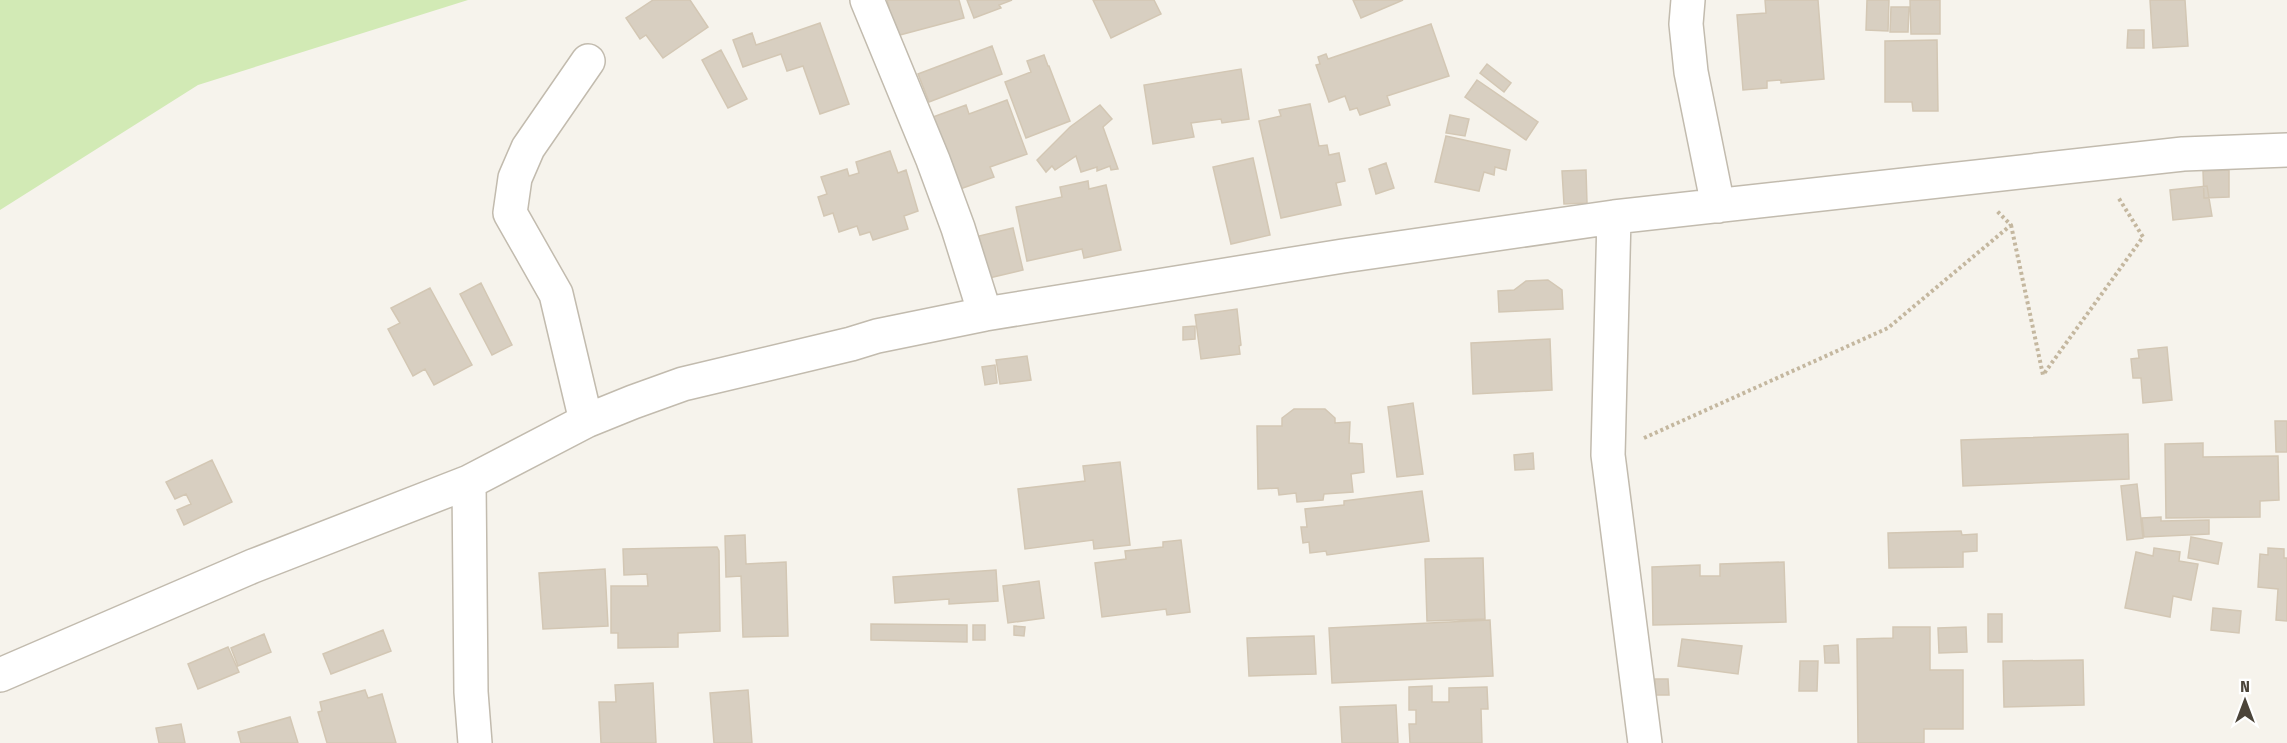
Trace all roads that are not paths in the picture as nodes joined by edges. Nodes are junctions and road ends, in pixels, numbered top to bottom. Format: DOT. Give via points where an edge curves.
graph roads {
  1 [pos="867,0"];
  2 [pos="1688,0"];
  3 [pos="588,61"];
  4 [pos="2287,150"];
  5 [pos="1718,206"];
  6 [pos="1614,217"];
  7 [pos="985,314"];
  8 [pos="586,421"];
  9 [pos="469,482"];
  10 [pos="0,675"];
  11 [pos="475,743"];
  12 [pos="1645,743"];
  1 -- 7 [label="street" via="933,160"];
  2 -- 5 [label="street" via="1691,72"];
  3 -- 8 [label="street" via="528,148 515,177 510,213 556,294"];
  4 -- 5 [label="street" via="2183,154"];
  5 -- 6 [label="street"];
  6 -- 7 [label="street"];
  6 -- 12 [label="street" via="1608,455"];
  7 -- 8 [label="street" via="683,384"];
  8 -- 9 [label="street"];
  9 -- 10 [label="street" via="253,566"];
  9 -- 11 [label="street"];
}
